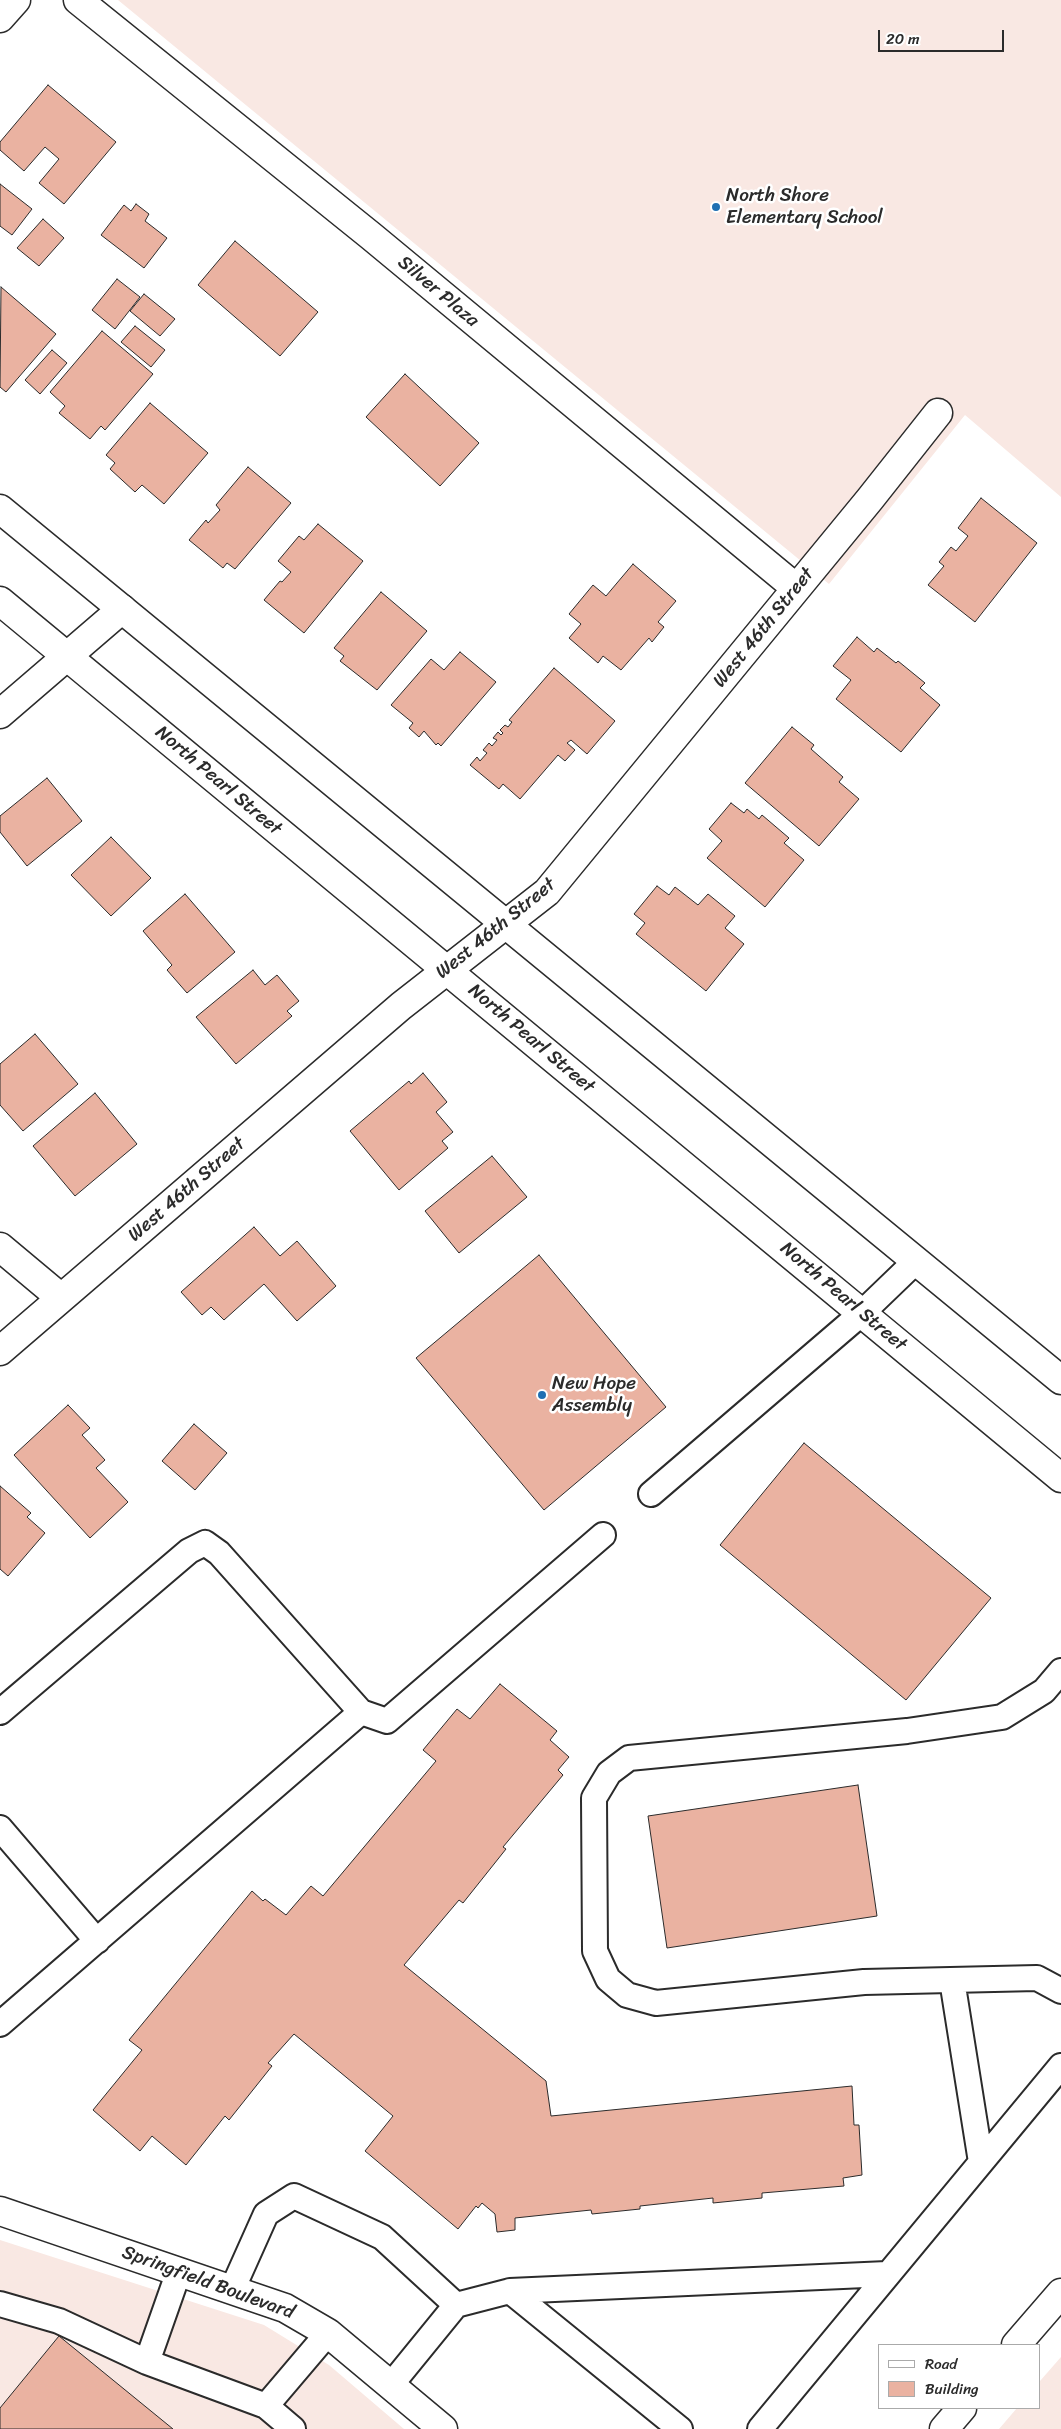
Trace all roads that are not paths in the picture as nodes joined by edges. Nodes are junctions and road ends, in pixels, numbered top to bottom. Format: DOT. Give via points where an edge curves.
graph roads {
  1 [pos="16,0"];
  2 [pos="78,0"];
  3 [pos="0,18"];
  4 [pos="938,413"];
  5 [pos="0,509"];
  6 [pos="796,588"];
  7 [pos="0,601"];
  8 [pos="122,609"];
  9 [pos="68,657"];
  10 [pos="0,714"];
  11 [pos="505,924"];
  12 [pos="446,970"];
  13 [pos="0,1247"];
  14 [pos="916,1261"];
  15 [pos="61,1298"];
  16 [pos="862,1313"];
  17 [pos="0,1352"];
  18 [pos="1061,1380"];
  19 [pos="1061,1478"];
  20 [pos="651,1494"];
  21 [pos="603,1535"];
  22 [pos="1061,1671"];
  23 [pos="0,1712"];
  24 [pos="361,1712"];
  25 [pos="0,1828"];
  26 [pos="97,1941"];
  27 [pos="952,1980"];
  28 [pos="1061,1991"];
  29 [pos="0,2024"];
  30 [pos="1061,2066"];
  31 [pos="981,2162"];
  32 [pos="0,2211"];
  33 [pos="179,2272"];
  34 [pos="887,2274"];
  35 [pos="232,2290"];
  36 [pos="510,2290"];
  37 [pos="1061,2293"];
  38 [pos="0,2304"];
  39 [pos="456,2305"];
  40 [pos="328,2333"];
  41 [pos="1017,2344"];
  42 [pos="147,2362"];
  43 [pos="390,2386"];
  44 [pos="266,2406"];
  45 [pos="961,2409"];
  46 [pos="293,2429"];
  47 [pos="443,2429"];
  48 [pos="680,2429"];
  49 [pos="760,2429"];
  50 [pos="944,2429"];
  1 -- 3 [label="street"];
  2 -- 6 [label="street, Silver Plaza" via="371,236"];
  4 -- 6 [label="street, West 46th Street"];
  5 -- 8 [label="street"];
  6 -- 11 [label="street, West 46th Street" via="547,892"];
  7 -- 9 [label="street, North Pearl Street"];
  8 -- 9 [label="street"];
  8 -- 11 [label="street"];
  9 -- 10 [label="street"];
  9 -- 12 [label="street, North Pearl Street"];
  11 -- 12 [label="street, West 46th Street"];
  11 -- 14 [label="street"];
  12 -- 15 [label="street, West 46th Street"];
  12 -- 16 [label="street, North Pearl Street"];
  13 -- 15 [label="street"];
  14 -- 16 [label="lane"];
  14 -- 18 [label="street"];
  15 -- 17 [label="street, West 46th Street"];
  16 -- 19 [label="street, North Pearl Street"];
  16 -- 20 [label="lane"];
  21 -- 24 [label="lane" via="387,1721"];
  22 -- 27 [label="lane" via="1044,1691 1002,1717 907,1731 629,1758 609,1773 594,1798 595,1951 608,1979 627,1995 656,2003 864,1982"];
  23 -- 24 [label="lane" via="189,1551 205,1543 219,1553"];
  24 -- 26 [label="lane"];
  25 -- 26 [label="lane"];
  26 -- 29 [label="lane"];
  27 -- 28 [label="lane" via="1036,1978"];
  27 -- 31 [label="lane"];
  30 -- 31 [label="lane"];
  31 -- 34 [label="lane"];
  32 -- 33 [label="street, Springfield Boulevard"];
  33 -- 35 [label="street, Springfield Boulevard"];
  33 -- 42 [label="lane"];
  34 -- 36 [label="lane"];
  34 -- 49 [label="lane"];
  35 -- 39 [label="lane" via="266,2214 294,2196 382,2237"];
  35 -- 40 [label="street, Springfield Boulevard" via="285,2308"];
  36 -- 39 [label="lane"];
  36 -- 48 [label="lane"];
  37 -- 41 [label="street"];
  38 -- 42 [label="lane" via="59,2321"];
  39 -- 43 [label="lane"];
  40 -- 43 [label="street, Springfield Boulevard"];
  40 -- 44 [label="lane"];
  42 -- 44 [label="lane"];
  43 -- 47 [label="street, Springfield Boulevard"];
  44 -- 46 [label="lane"];
  45 -- 50 [label="street"];
}
